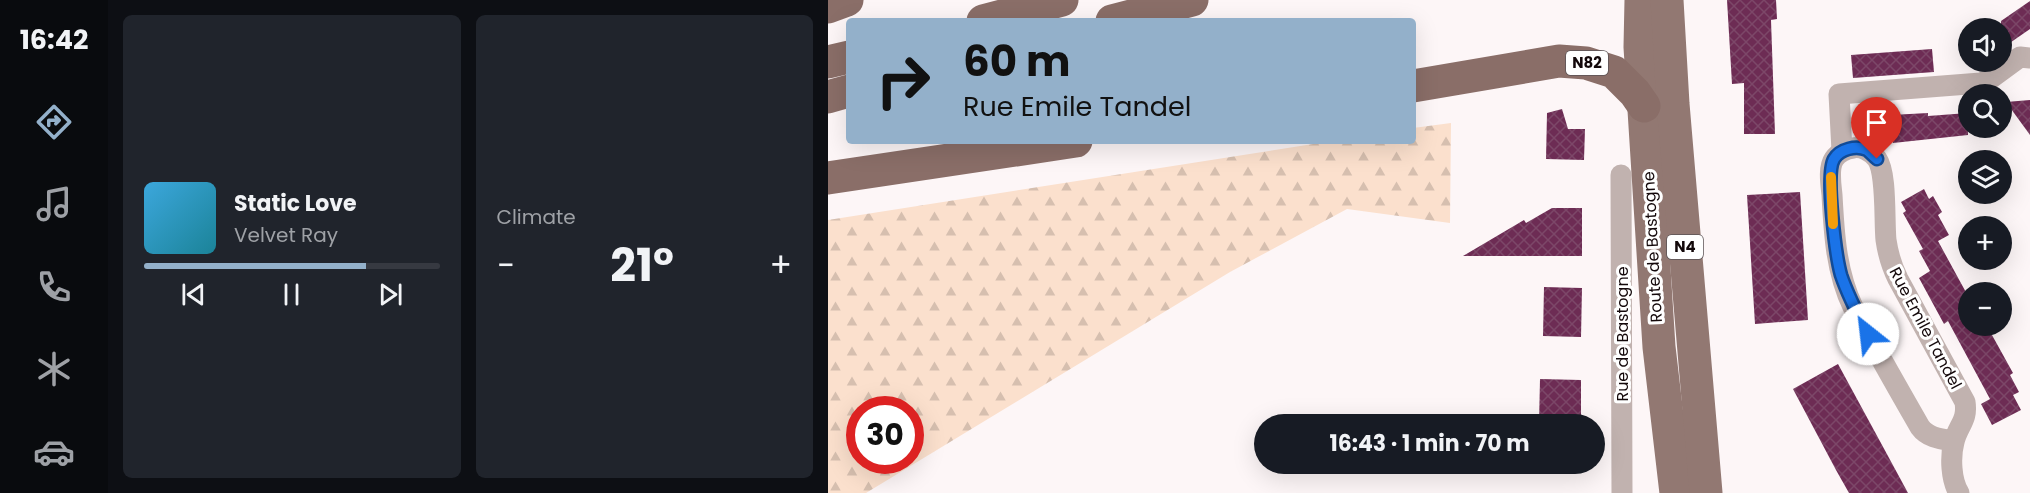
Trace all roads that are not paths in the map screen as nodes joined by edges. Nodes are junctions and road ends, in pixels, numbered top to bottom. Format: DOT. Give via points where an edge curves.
graph roads {
  1 [pos="848,0"];
  2 [pos="1062,0"];
  3 [pos="1192,0"];
  4 [pos="1641,0"];
  5 [pos="1667,0"];
  6 [pos="828,7"];
  7 [pos="995,18"];
  8 [pos="1123,18"];
  9 [pos="846,58"];
  10 [pos="2030,58"];
  11 [pos="828,62"];
  12 [pos="1416,85"];
  13 [pos="846,92"];
  14 [pos="828,97"];
  15 [pos="1644,106"];
  16 [pos="1056,144"];
  17 [pos="1842,151"];
  18 [pos="1622,175"];
  19 [pos="828,178"];
  20 [pos="1954,441"];
  21 [pos="1622,493"];
  22 [pos="1676,493"];
  23 [pos="1706,493"];
  24 [pos="1959,493"];
  1 -- 6 [label="highway"];
  2 -- 7 [label="highway"];
  3 -- 8 [label="highway"];
  4 -- 15 [label="main road, Route de Bastogne / N4"];
  5 -- 23 [label="main road, Route de Bastogne / N4"];
  9 -- 11 [label="highway"];
  10 -- 17 [label="street" via="2020,57 1981,82 1839,94"];
  12 -- 15 [label="highway, N82" via="1559,61 1586,63 1614,72"];
  13 -- 14 [label="highway"];
  15 -- 22 [label="main road, Route de Bastogne / N4" via="1659,347"];
  16 -- 19 [label="highway"];
  17 -- 20 [label="street" via="1833,160 1831,174 1833,226 1841,273 1852,304 1920,427 1933,437"];
  17 -- 20 [label="street, Rue Emile Tandel" via="1855,147 1867,150 1877,159 1882,173 1890,261 1965,402 1965,420"];
  18 -- 21 [label="street, Rue de Bastogne"];
  20 -- 24 [label="street, Rue Emile Tandel" via="1952,471"];
}
